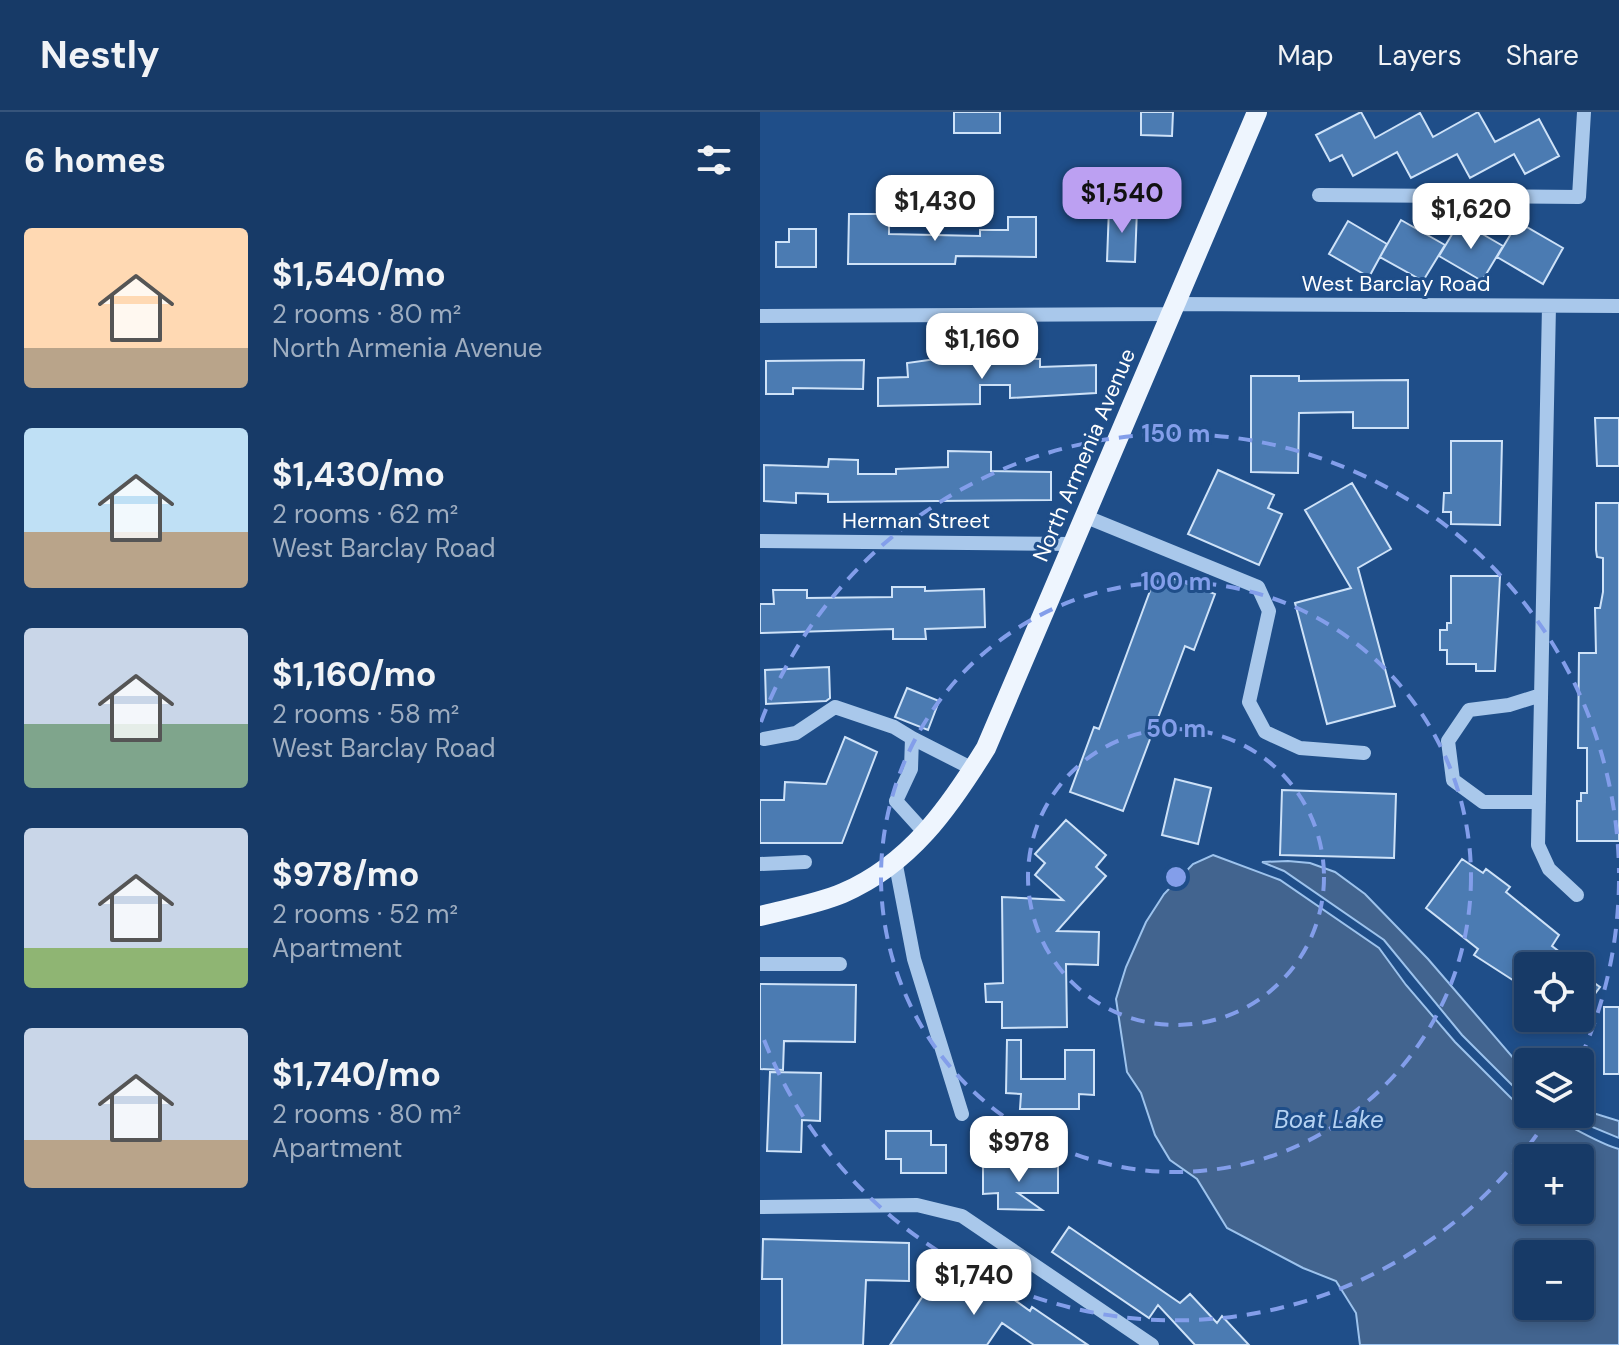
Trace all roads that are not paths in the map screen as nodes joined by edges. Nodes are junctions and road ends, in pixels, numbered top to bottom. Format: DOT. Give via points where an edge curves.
graph roads {
  1 [pos="1257,112"];
  2 [pos="1584,112"];
  3 [pos="1319,195"];
  4 [pos="1549,306"];
  5 [pos="1619,306"];
  6 [pos="1172,309"];
  7 [pos="760,316"];
  8 [pos="1084,516"];
  9 [pos="760,541"];
  10 [pos="1072,544"];
  11 [pos="1541,695"];
  12 [pos="912,738"];
  13 [pos="764,739"];
  14 [pos="1364,753"];
  15 [pos="973,769"];
  16 [pos="1539,802"];
  17 [pos="925,833"];
  18 [pos="895,860"];
  19 [pos="805,862"];
  20 [pos="760,864"];
  21 [pos="1577,895"];
  22 [pos="760,916"];
  23 [pos="760,964"];
  24 [pos="840,964"];
  25 [pos="962,1114"];
  26 [pos="760,1207"];
  27 [pos="1152,1345"];
  1 -- 6 [label="main road, North Armenia Avenue"];
  2 -- 3 [label="street" via="1579,197"];
  4 -- 5 [label="street, West Barclay Road"];
  4 -- 6 [label="street, West Barclay Road"];
  4 -- 11 [label="street"];
  6 -- 7 [label="street, West Barclay Road"];
  6 -- 8 [label="main road, North Armenia Avenue"];
  8 -- 10 [label="main road, North Armenia Avenue"];
  8 -- 14 [label="street" via="1258,587 1269,611 1249,702 1265,732 1300,748"];
  9 -- 10 [label="street, Herman Street"];
  10 -- 15 [label="main road, North Armenia Avenue"];
  11 -- 16 [label="street"];
  11 -- 16 [label="street" via="1469,710 1448,741 1453,780 1483,802"];
  12 -- 13 [label="street" via="835,707 796,733"];
  12 -- 15 [label="street"];
  12 -- 17 [label="street" via="911,769 896,801"];
  15 -- 17 [label="main road, North Armenia Avenue" via="947,811"];
  16 -- 21 [label="street" via="1538,845 1549,869"];
  17 -- 18 [label="main road, North Armenia Avenue"];
  18 -- 22 [label="main road, North Armenia Avenue" via="841,894"];
  18 -- 25 [label="street" via="914,959"];
  19 -- 20 [label="street"];
  23 -- 24 [label="street"];
  26 -- 27 [label="street" via="917,1205 962,1216"];
}
